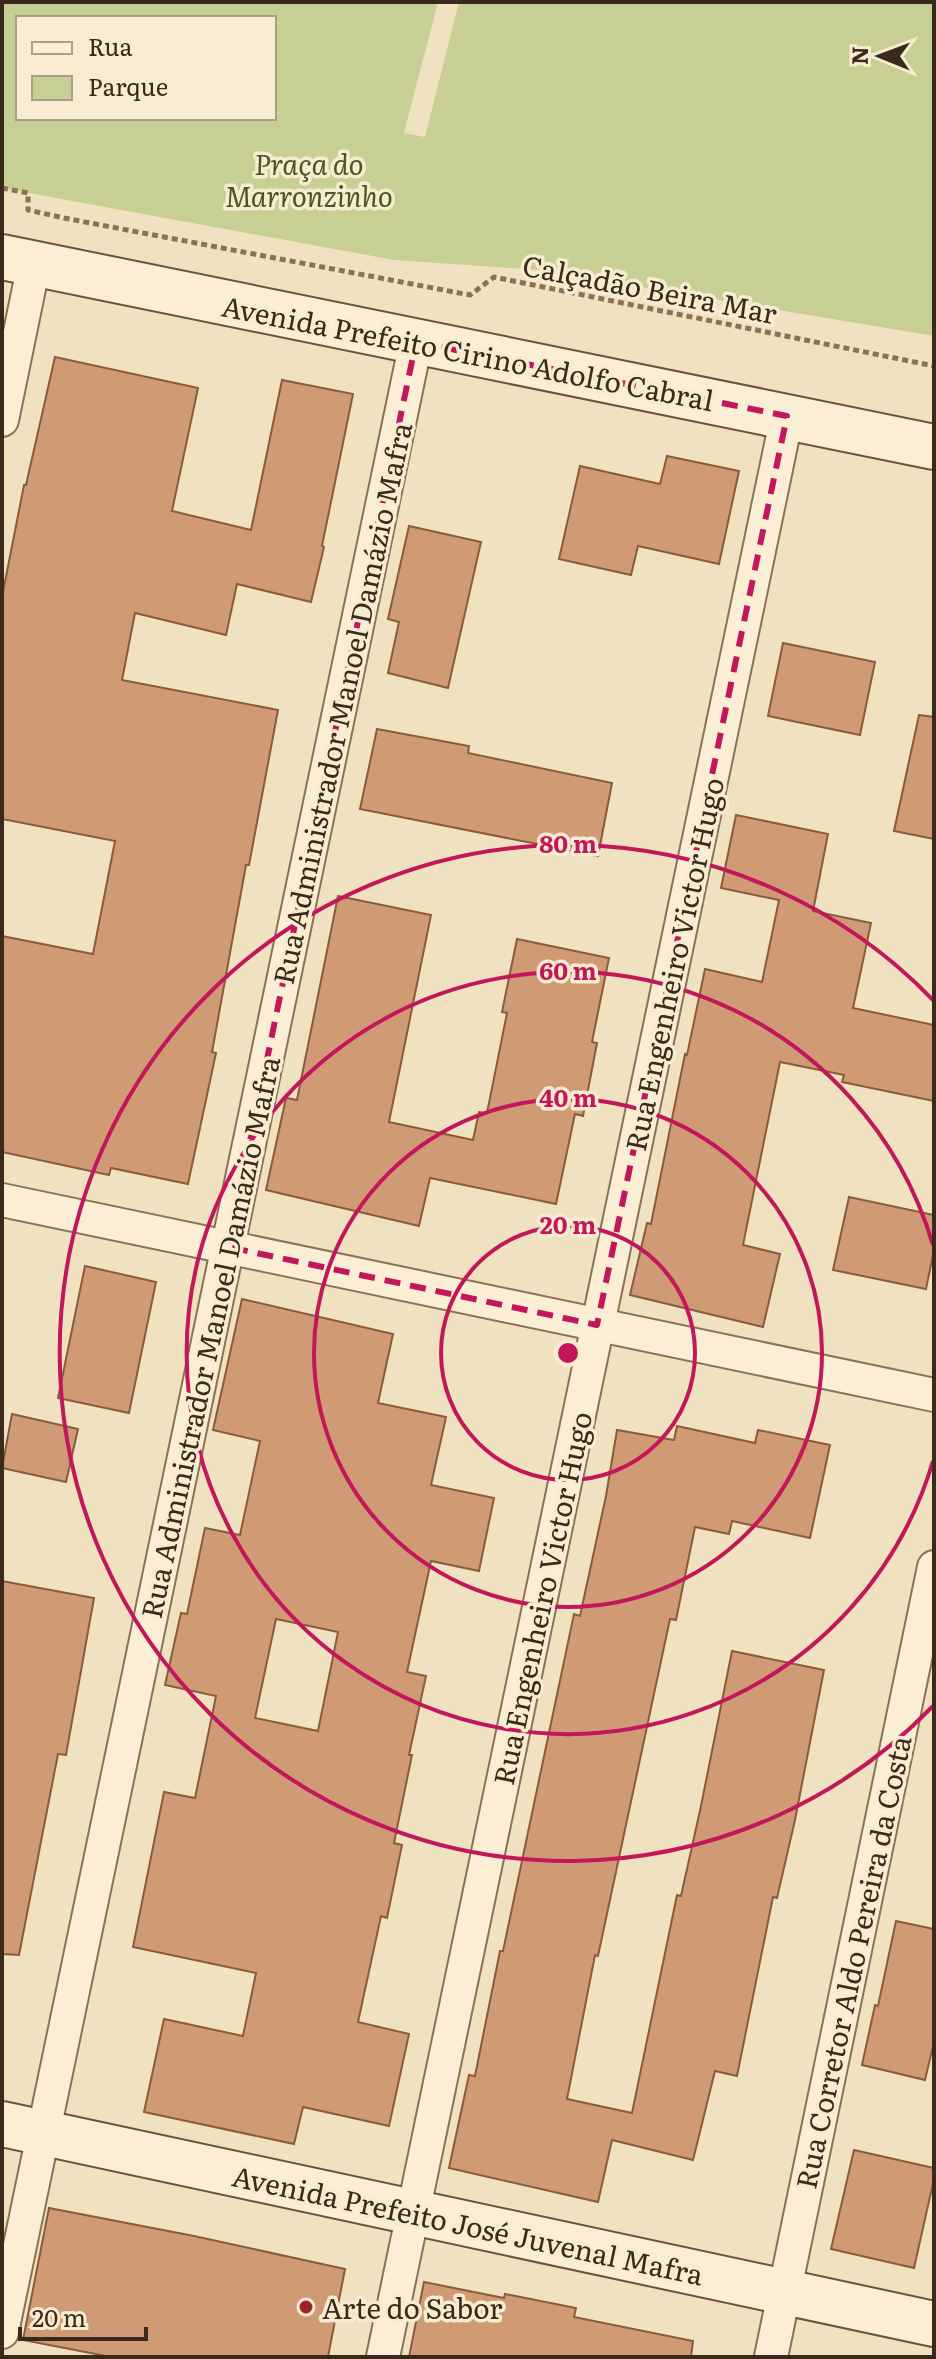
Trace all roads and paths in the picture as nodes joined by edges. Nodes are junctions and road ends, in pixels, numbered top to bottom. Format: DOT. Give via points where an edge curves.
graph roads {
  1 [pos="2,188"];
  2 [pos="18,261"];
  3 [pos="416,342"];
  4 [pos="934,366"];
  5 [pos="787,416"];
  6 [pos="2,420"];
  7 [pos="934,447"];
  8 [pos="2,1200"];
  9 [pos="228,1247"];
  10 [pos="597,1325"];
  11 [pos="934,1395"];
  12 [pos="934,1567"];
  13 [pos="23,2128"];
  14 [pos="413,2212"];
  15 [pos="784,2291"];
  16 [pos="934,2324"];
  17 [pos="2,2332"];
  18 [pos="383,2357"];
  19 [pos="771,2357"];
  1 -- 4 [label="path, Calçadão Beira Mar" via="28,193 28,210 96,224 470,295 494,277"];
  2 -- 3 [label="main road, Avenida Prefeito Cirino Adolfo Cabral"];
  2 -- 6 [label="street"];
  3 -- 5 [label="main road, Avenida Prefeito Cirino Adolfo Cabral"];
  3 -- 9 [label="street, Rua Administrador Manoel Damázio Mafra"];
  5 -- 7 [label="main road, Avenida Prefeito Cirino Adolfo Cabral"];
  5 -- 10 [label="street, Rua Engenheiro Victor Hugo"];
  8 -- 9 [label="street"];
  9 -- 10 [label="street"];
  9 -- 13 [label="street, Rua Administrador Manoel Damázio Mafra"];
  10 -- 11 [label="street"];
  10 -- 14 [label="street, Rua Engenheiro Victor Hugo"];
  12 -- 15 [label="street, Rua Corretor Aldo Pereira da Costa"];
  13 -- 14 [label="main road, Avenida Prefeito José Juvenal Mafra"];
  13 -- 17 [label="street, Rua Administrador Manoel Damázio Mafra"];
  14 -- 15 [label="main road, Avenida Prefeito José Juvenal Mafra"];
  14 -- 18 [label="street, Rua Engenheiro Victor Hugo"];
  15 -- 16 [label="main road, Avenida Prefeito José Juvenal Mafra"];
  15 -- 19 [label="street, Rua Corretor Aldo Pereira da Costa"];
}
